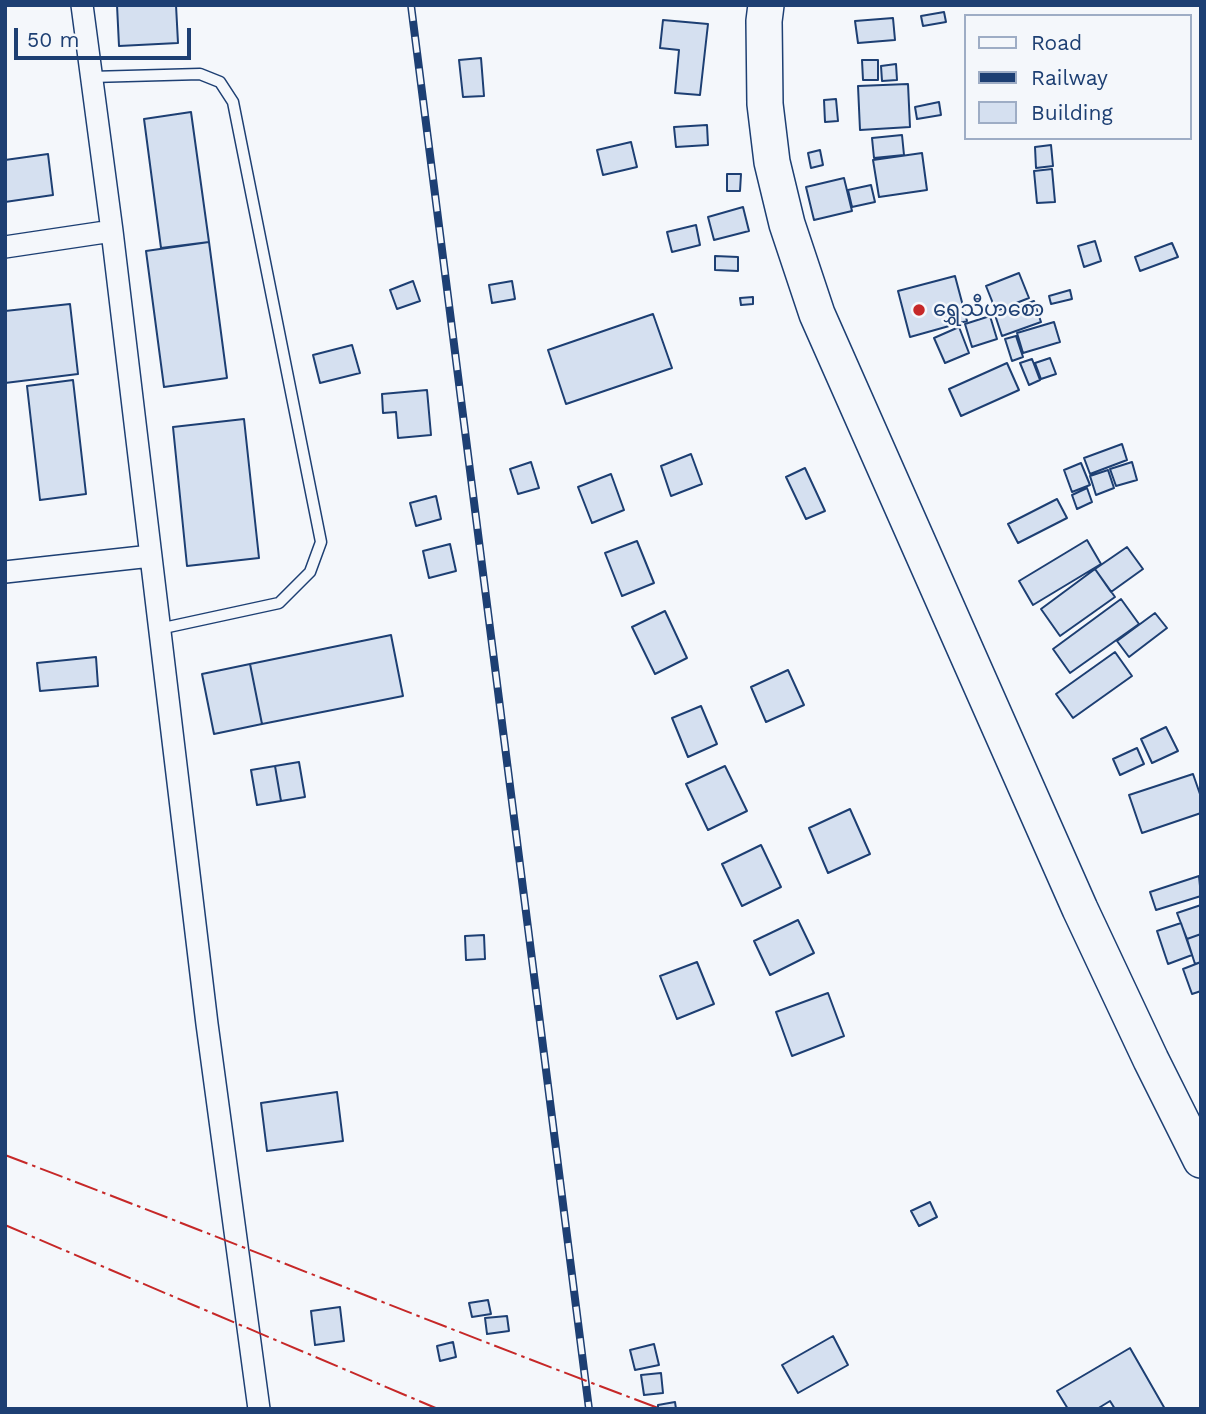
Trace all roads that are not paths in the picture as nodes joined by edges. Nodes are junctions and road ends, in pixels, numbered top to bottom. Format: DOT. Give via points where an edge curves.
graph roads {
  1 [pos="82,5"];
  2 [pos="766,5"];
  3 [pos="91,78"];
  4 [pos="112,231"];
  5 [pos="5,247"];
  6 [pos="150,556"];
  7 [pos="5,572"];
  8 [pos="159,629"];
  9 [pos="1201,1160"];
  10 [pos="259,1409"];
  1 -- 3 [label="street"];
  2 -- 9 [label="highway" via="765,104 772,162 817,314 1080,909"];
  3 -- 4 [label="street"];
  3 -- 8 [label="lane" via="200,74 220,82 233,102 321,542 310,572 279,603"];
  4 -- 5 [label="street"];
  4 -- 6 [label="street"];
  6 -- 7 [label="street"];
  6 -- 8 [label="street"];
  8 -- 10 [label="street"];
}
